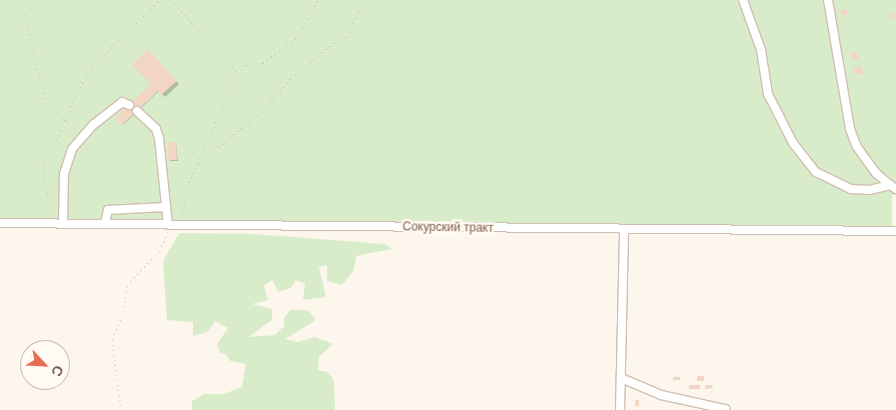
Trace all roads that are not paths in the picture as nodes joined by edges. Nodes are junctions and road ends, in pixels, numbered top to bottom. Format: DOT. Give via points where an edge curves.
graph roads {
  1 [pos="743,0"];
  2 [pos="828,0"];
  3 [pos="128,105"];
  4 [pos="137,111"];
  5 [pos="893,187"];
  6 [pos="165,207"];
  7 [pos="0,223"];
  8 [pos="105,223"];
  9 [pos="63,224"];
  10 [pos="168,225"];
  11 [pos="624,229"];
  12 [pos="896,231"];
  13 [pos="622,378"];
  14 [pos="725,409"];
  15 [pos="620,410"];
  1 -- 5 [label="street" via="761,50 768,94 793,143 816,172 851,189"];
  2 -- 5 [label="street" via="850,129 857,146 876,173"];
  3 -- 9 [label="street" via="122,102 72,149 64,174"];
  4 -- 6 [label="street" via="156,129"];
  6 -- 8 [label="street" via="108,210"];
  6 -- 10 [label="street"];
  7 -- 9 [label="street, Сокурский тракт"];
  8 -- 9 [label="street, Сокурский тракт"];
  8 -- 10 [label="street, Сокурский тракт"];
  10 -- 11 [label="street, Сокурский тракт"];
  11 -- 12 [label="street, Сокурский тракт"];
  11 -- 13 [label="street"];
  13 -- 14 [label="street" via="661,396"];
  13 -- 15 [label="street"];
}
